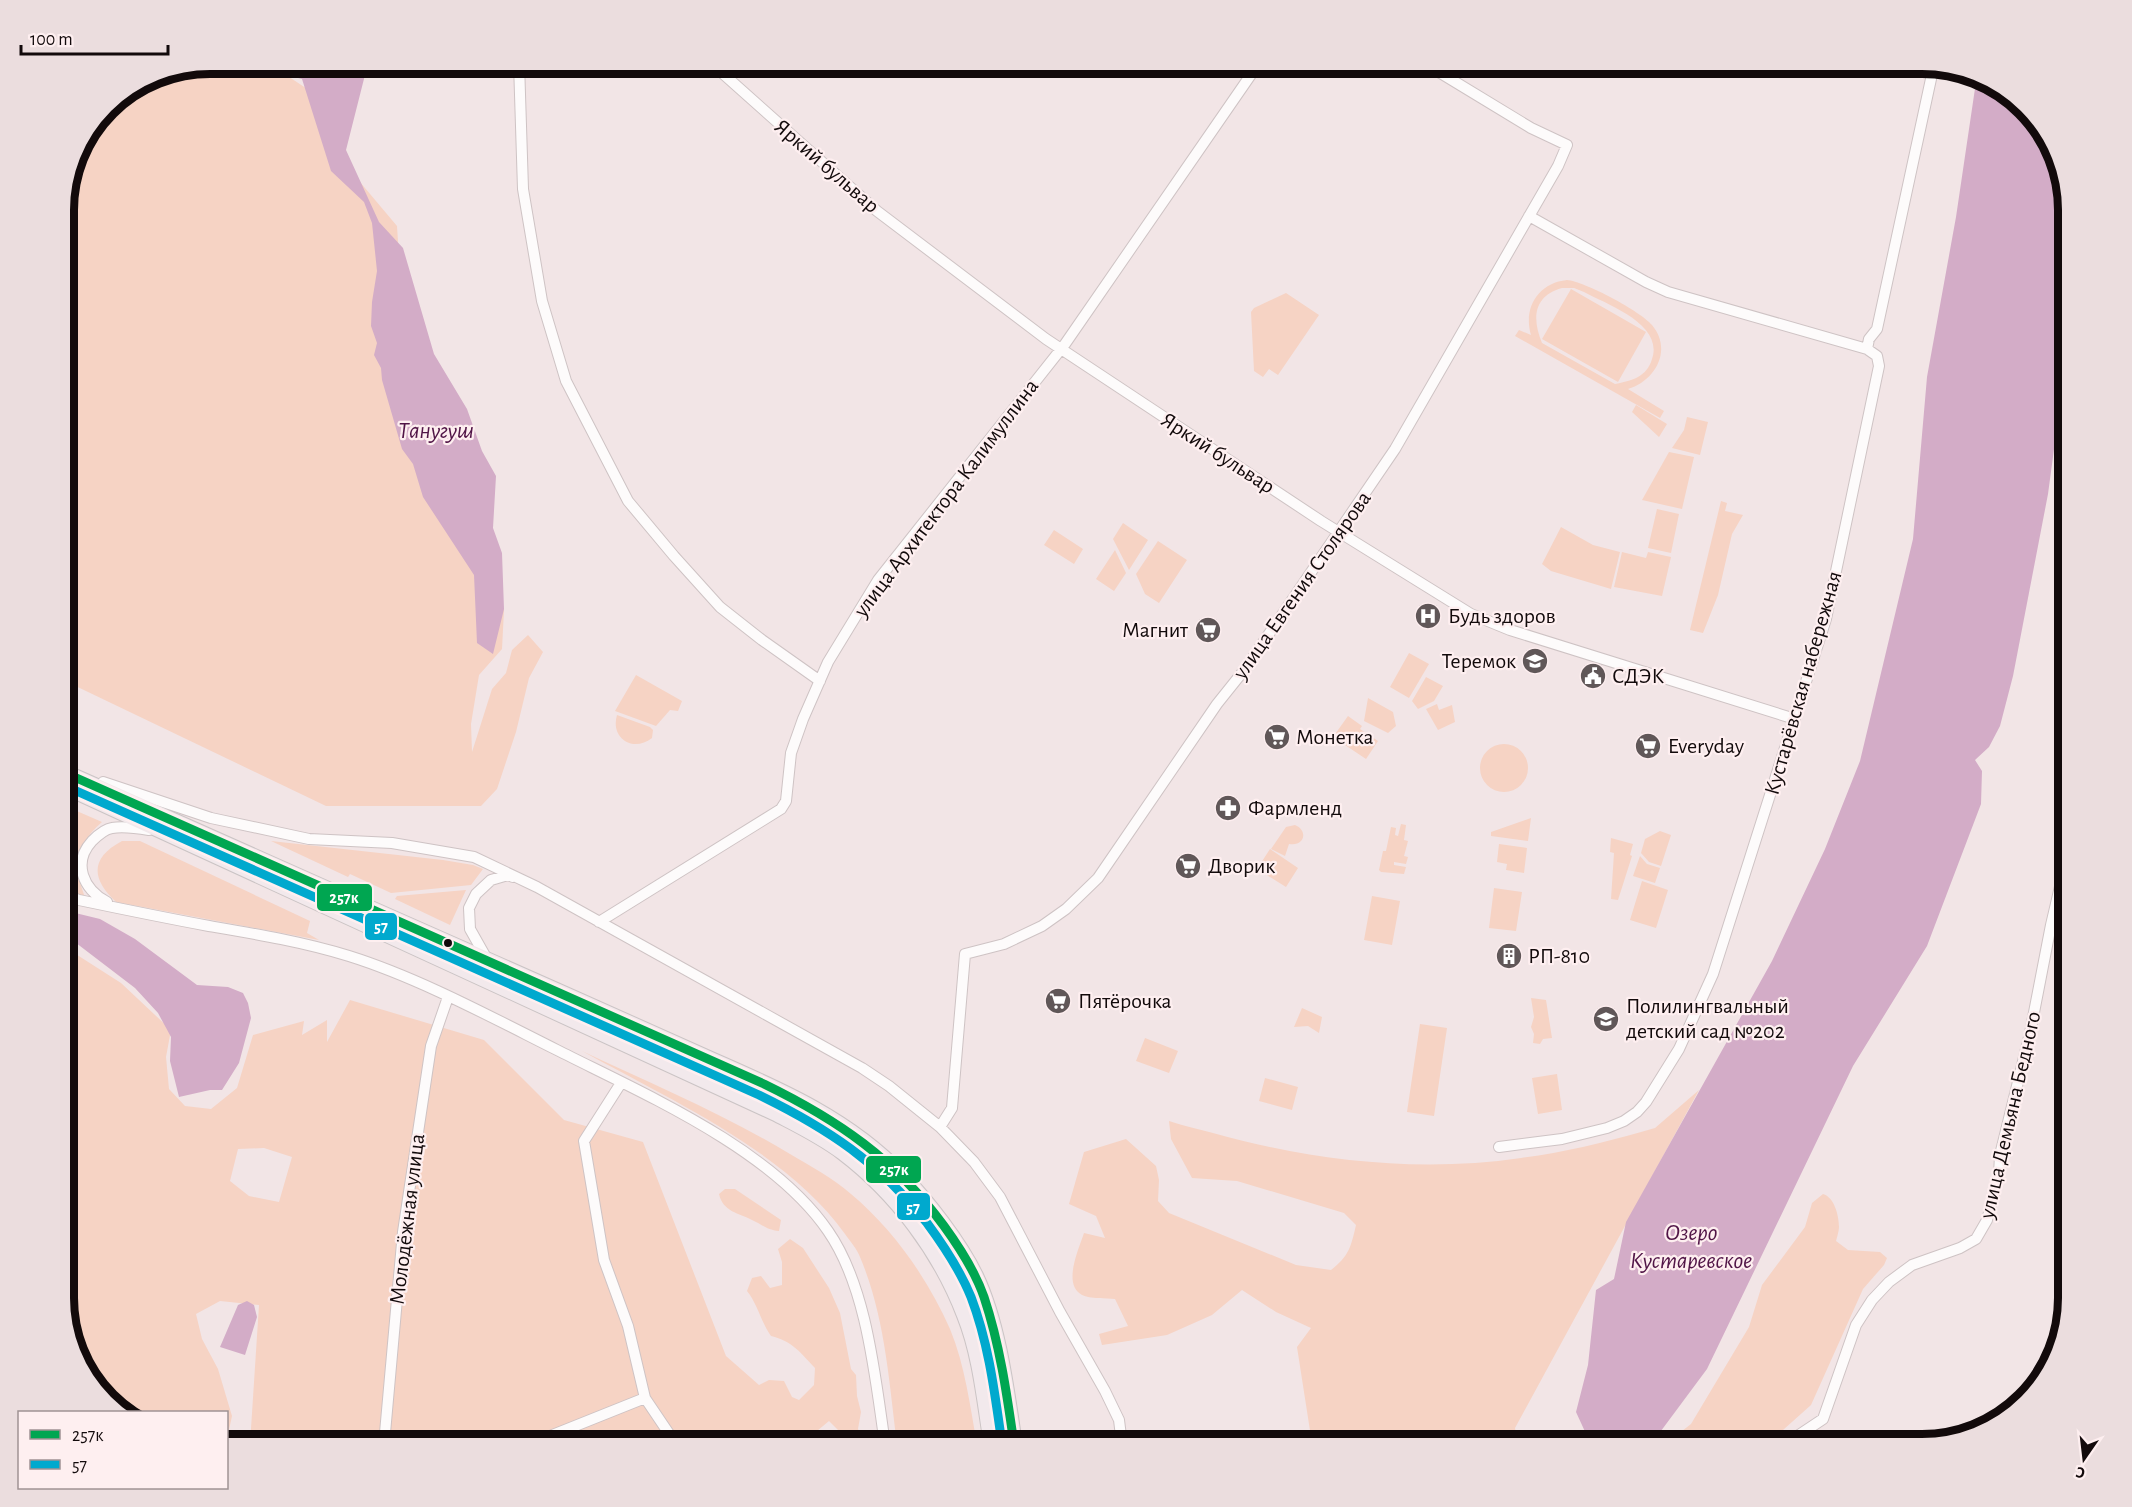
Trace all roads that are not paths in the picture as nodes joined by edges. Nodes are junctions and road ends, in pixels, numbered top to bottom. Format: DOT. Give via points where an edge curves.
graph roads {
  1 [pos="519,74"];
  2 [pos="723,74"];
  3 [pos="1251,74"];
  4 [pos="1442,74"];
  5 [pos="1932,75"];
  6 [pos="1529,216"];
  7 [pos="1061,349"];
  8 [pos="1867,349"];
  9 [pos="1339,532"];
  10 [pos="820,681"];
  11 [pos="1795,719"];
  12 [pos="74,774"];
  13 [pos="74,775"];
  14 [pos="74,790"];
  15 [pos="203,848"];
  16 [pos="537,887"];
  17 [pos="2058,895"];
  18 [pos="74,898"];
  19 [pos="118,908"];
  20 [pos="599,922"];
  21 [pos="488,961"];
  22 [pos="448,997"];
  23 [pos="621,1083"];
  24 [pos="940,1127"];
  25 [pos="1499,1147"];
  26 [pos="645,1398"];
  27 [pos="385,1434"];
  28 [pos="555,1434"];
  29 [pos="669,1434"];
  30 [pos="883,1434"];
  31 [pos="990,1434"];
  32 [pos="1012,1434"];
  33 [pos="1121,1434"];
  34 [pos="1800,1434"];
  1 -- 10 [label="street" via="524,189 542,301 566,381 628,501 674,556 720,607"];
  2 -- 7 [label="street, Яркий бульвар" via="877,211"];
  3 -- 7 [label="street, улица Архитектора Калимуллина"];
  4 -- 6 [label="street, улица Евгения Столярова" via="1531,128 1567,145"];
  5 -- 8 [label="street" via="1877,329"];
  6 -- 8 [label="street" via="1668,292"];
  6 -- 9 [label="street, улица Евгения Столярова" via="1396,447"];
  7 -- 9 [label="street, Яркий бульвар"];
  7 -- 10 [label="street, улица Архитектора Калимуллина" via="878,580"];
  8 -- 11 [label="street, Кустарёвская набережная" via="1877,356 1879,366 1826,619"];
  9 -- 11 [label="street, Яркий бульвар" via="1470,614 1498,626"];
  9 -- 24 [label="street, улица Евгения Столярова" via="1098,878 1066,909 1031,932 965,954 952,1108"];
  10 -- 20 [label="street, улица Архитектора Калимуллина" via="796,735 786,801 781,809"];
  11 -- 25 [label="street, Кустарёвская набережная" via="1713,974 1676,1055 1646,1102 1627,1119 1607,1128"];
  12 -- 16 [label="street" via="211,818 309,839 392,843 474,857"];
  13 -- 21 [label="main road"];
  14 -- 15 [label="main road"];
  15 -- 19 [label="street" via="132,827 110,828 95,838 84,850 81,867 88,888"];
  15 -- 31 [label="main road" via="776,1113 844,1152 916,1225 944,1269 965,1315"];
  16 -- 20 [label="street"];
  16 -- 21 [label="street" via="508,875 491,880 476,894 470,908 470,929"];
  17 -- 34 [label="street, улица Демьяна Бедного" via="2000,1155 1999,1175 1983,1231 1960,1248 1912,1265 1872,1300 1856,1324 1823,1419"];
  18 -- 19 [label="street"];
  19 -- 22 [label="street" via="348,956"];
  20 -- 24 [label="street" via="862,1068"];
  21 -- 32 [label="main road" via="799,1101 840,1124 875,1151 929,1208 976,1278 991,1320"];
  22 -- 23 [label="street"];
  22 -- 27 [label="street, Молодёжная улица" via="431,1046 403,1232"];
  23 -- 26 [label="street" via="584,1141 604,1260 628,1326"];
  23 -- 30 [label="street" via="743,1151 807,1204 828,1231 847,1266 861,1308"];
  24 -- 33 [label="street" via="974,1162 1000,1197 1105,1391 1119,1419"];
  26 -- 28 [label="street"];
  26 -- 29 [label="street"];
}
